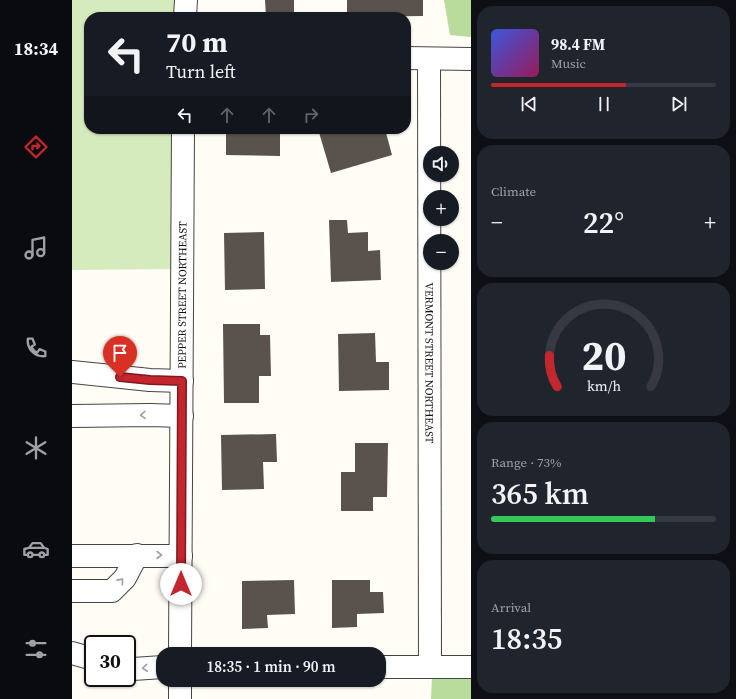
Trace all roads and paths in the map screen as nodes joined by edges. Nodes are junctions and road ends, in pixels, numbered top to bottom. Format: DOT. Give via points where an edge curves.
graph roads {
  1 [pos="186,0"];
  2 [pos="185,12"];
  3 [pos="411,58"];
  4 [pos="429,59"];
  5 [pos="471,59"];
  6 [pos="183,134"];
  7 [pos="72,372"];
  8 [pos="182,381"];
  9 [pos="72,416"];
  10 [pos="182,416"];
  11 [pos="138,555"];
  12 [pos="72,556"];
  13 [pos="181,556"];
  14 [pos="72,591"];
  15 [pos="180,647"];
  16 [pos="72,653"];
  17 [pos="84,656"];
  18 [pos="156,667"];
  19 [pos="386,667"];
  20 [pos="430,667"];
  21 [pos="471,667"];
  22 [pos="136,669"];
  23 [pos="180,687"];
  24 [pos="180,699"];
  1 -- 2 [label="street"];
  3 -- 4 [label="street"];
  4 -- 5 [label="street"];
  4 -- 20 [label="street, VERMONT STREET NORTHEAST"];
  6 -- 8 [label="street, PEPPER STREET NORTHEAST"];
  7 -- 8 [label="street"];
  8 -- 10 [label="street, PEPPER STREET NORTHEAST"];
  10 -- 9 [label="street, one-way"];
  10 -- 13 [label="street, PEPPER STREET NORTHEAST"];
  11 -- 12 [label="street"];
  11 -- 13 [label="street, one-way"];
  14 -- 11 [label="street, one-way" via="112,591 125,578"];
  13 -- 15 [label="street, PEPPER STREET NORTHEAST"];
  16 -- 17 [label="street"];
  18 -- 22 [label="street, one-way"];
  19 -- 20 [label="street"];
  20 -- 21 [label="street"];
  23 -- 24 [label="street"];
}
